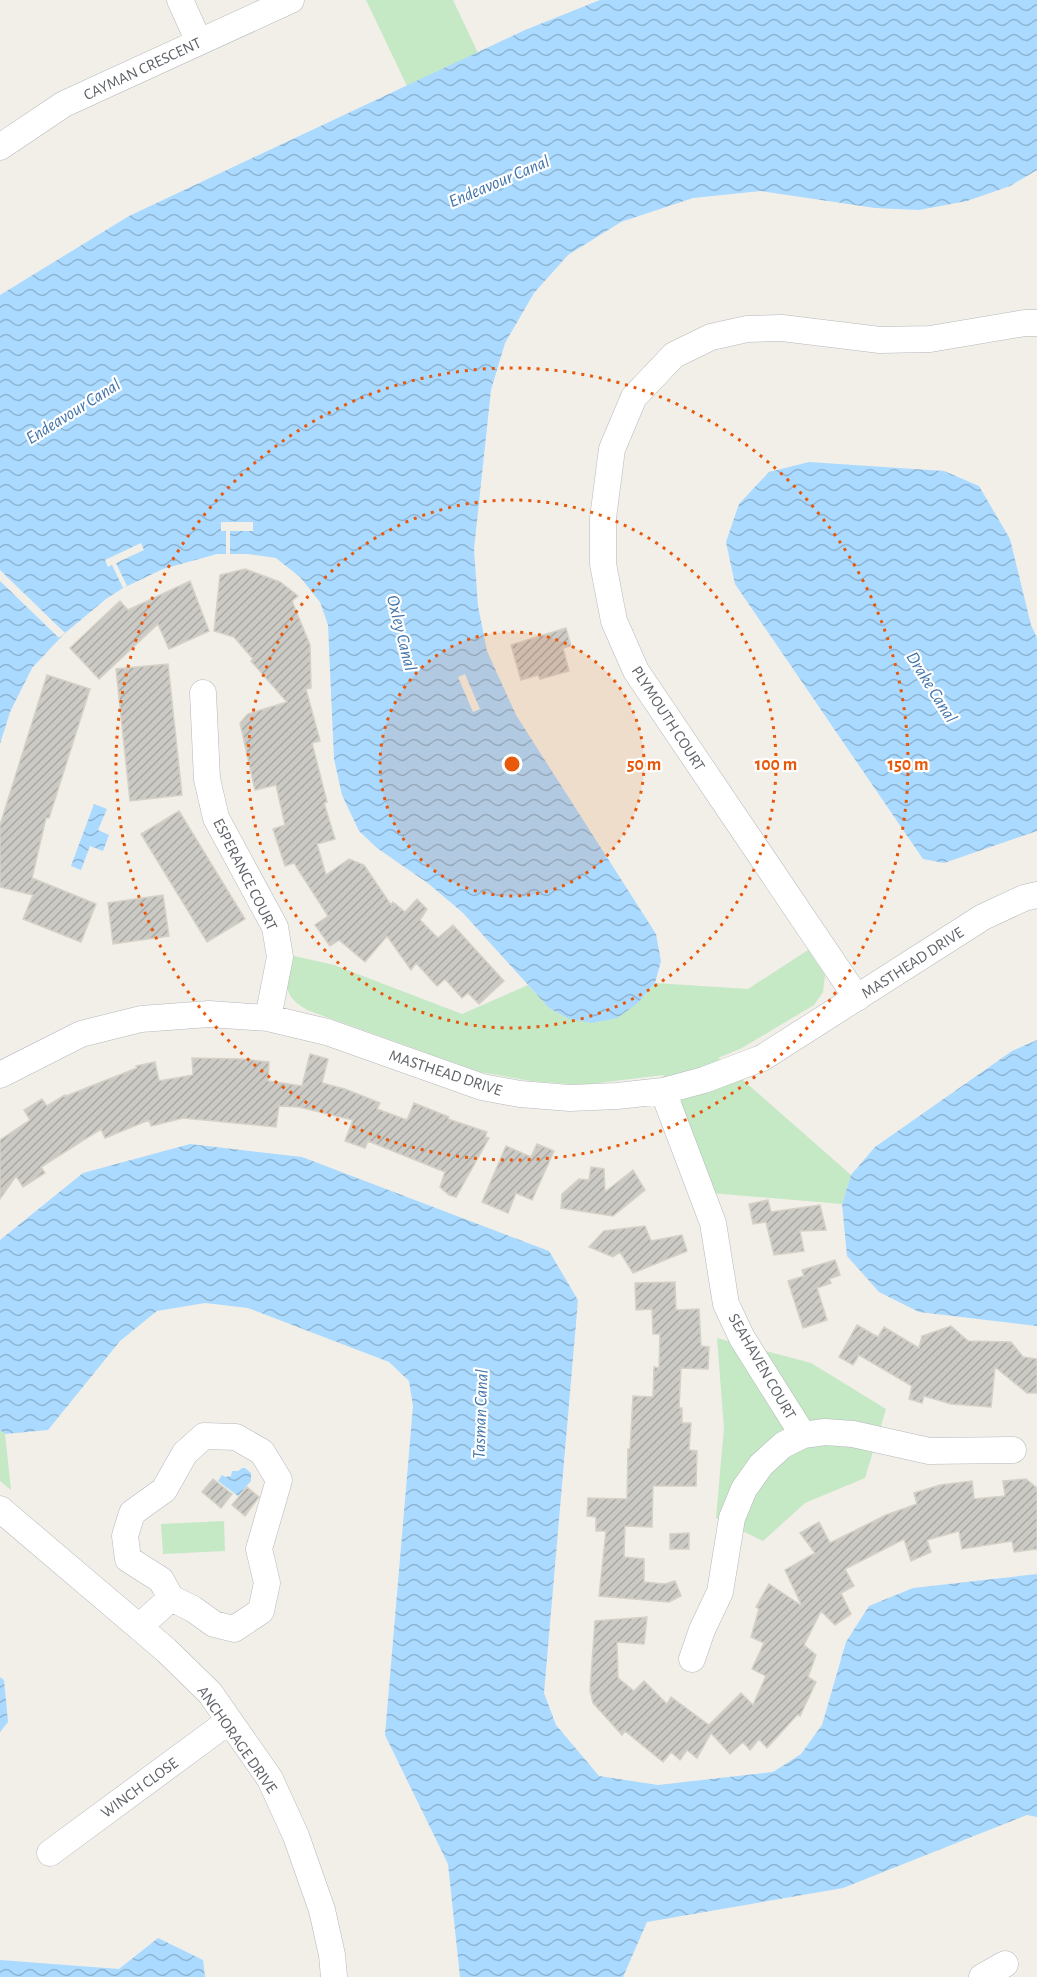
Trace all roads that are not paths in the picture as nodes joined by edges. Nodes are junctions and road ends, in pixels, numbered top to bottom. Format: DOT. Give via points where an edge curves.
graph roads {
  1 [pos="180,0"];
  2 [pos="291,0"];
  3 [pos="199,42"];
  4 [pos="0,147"];
  5 [pos="1037,323"];
  6 [pos="203,693"];
  7 [pos="1037,895"];
  8 [pos="857,998"];
  9 [pos="268,1018"];
  10 [pos="0,1075"];
  11 [pos="663,1090"];
  12 [pos="803,1435"];
  13 [pos="1013,1450"];
  14 [pos="0,1509"];
  15 [pos="171,1598"];
  16 [pos="140,1627"];
  17 [pos="692,1659"];
  18 [pos="229,1721"];
  19 [pos="50,1853"];
  20 [pos="1005,1964"];
  21 [pos="334,1977"];
  22 [pos="982,1977"];
  1 -- 3 [label="street"];
  2 -- 3 [label="street, CAYMAN CRESCENT"];
  3 -- 4 [label="street, CAYMAN CRESCENT" via="64,104"];
  5 -- 8 [label="street, PLYMOUTH COURT" via="930,339 880,340 782,328 747,329 711,338 674,355 634,397 612,449 603,518 603,564 614,621 636,671"];
  6 -- 9 [label="street, ESPERANCE COURT" via="207,779 216,818 275,927 280,957"];
  7 -- 8 [label="street, MASTHEAD DRIVE" via="983,917"];
  8 -- 11 [label="street, MASTHEAD DRIVE" via="762,1058 704,1080"];
  9 -- 10 [label="street, MASTHEAD DRIVE" via="209,1014 141,1019 81,1034"];
  9 -- 11 [label="street, MASTHEAD DRIVE" via="327,1032 482,1087 520,1094 570,1098"];
  11 -- 12 [label="street, SEAHAVEN COURT" via="713,1223 726,1304 742,1338"];
  12 -- 13 [label="street, SEAHAVEN COURT" via="854,1434 929,1451"];
  12 -- 17 [label="street, SEAHAVEN COURT" via="783,1445 744,1489 732,1518 720,1592"];
  14 -- 16 [label="street, ANCHORAGE DRIVE"];
  15 -- 15 [label="street" via="214,1624 234,1629 261,1611 267,1583 259,1548 279,1480 262,1452 236,1437 204,1436 185,1453 164,1490 132,1513 124,1536 128,1559 160,1580"];
  15 -- 16 [label="street"];
  16 -- 18 [label="street, ANCHORAGE DRIVE" via="210,1693"];
  18 -- 19 [label="street, WINCH CLOSE"];
  18 -- 21 [label="street, ANCHORAGE DRIVE" via="270,1779 296,1836 322,1910"];
  20 -- 22 [label="street"];
}
